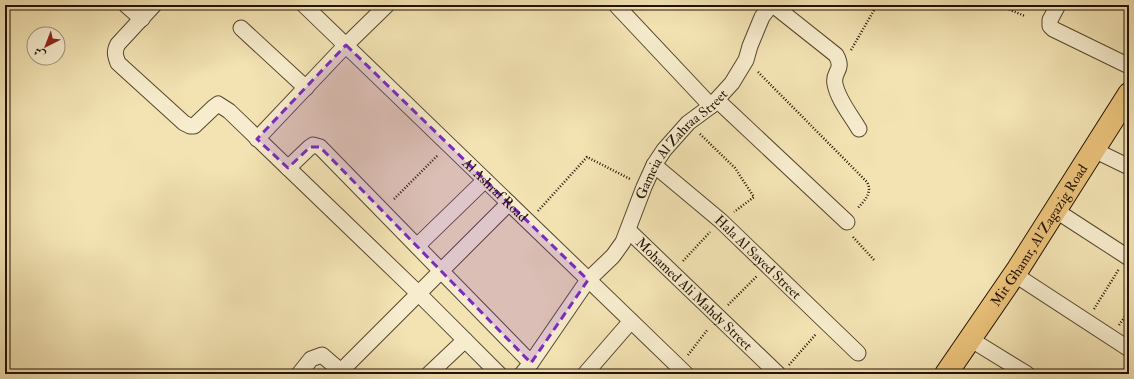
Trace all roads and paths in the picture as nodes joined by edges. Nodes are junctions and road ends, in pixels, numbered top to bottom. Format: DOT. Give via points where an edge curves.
graph roads {
  1 [pos="126,5"];
  2 [pos="154,5"];
  3 [pos="387,5"];
  4 [pos="616,5"];
  5 [pos="772,5"];
  6 [pos="877,5"];
  7 [pos="998,5"];
  8 [pos="1058,5"];
  9 [pos="309,7"];
  10 [pos="1025,16"];
  11 [pos="142,19"];
  12 [pos="241,28"];
  13 [pos="346,45"];
  14 [pos="746,60"];
  15 [pos="1129,66"];
  16 [pos="840,67"];
  17 [pos="306,88"];
  18 [pos="1129,94"];
  19 [pos="714,103"];
  20 [pos="688,123"];
  21 [pos="859,129"];
  22 [pos="257,140"];
  23 [pos="449,144"];
  24 [pos="1094,150"];
  25 [pos="654,165"];
  26 [pos="288,168"];
  27 [pos="1129,168"];
  28 [pos="485,180"];
  29 [pos="644,187"];
  30 [pos="509,203"];
  31 [pos="382,210"];
  32 [pos="1055,210"];
  33 [pos="528,221"];
  34 [pos="721,221"];
  35 [pos="847,222"];
  36 [pos="628,230"];
  37 [pos="417,246"];
  38 [pos="1128,258"];
  39 [pos="875,261"];
  40 [pos="767,265"];
  41 [pos="442,271"];
  42 [pos="672,273"];
  43 [pos="1014,274"];
  44 [pos="588,280"];
  45 [pos="419,294"];
  46 [pos="718,316"];
  47 [pos="631,321"];
  48 [pos="1086,321"];
  49 [pos="826,322"];
  50 [pos="970,339"];
  51 [pos="464,340"];
  52 [pos="1129,349"];
  53 [pos="858,353"];
  54 [pos="527,368"];
  55 [pos="782,371"];
  56 [pos="679,372"];
  57 [pos="343,373"];
  58 [pos="299,374"];
  59 [pos="429,374"];
  60 [pos="499,374"];
  61 [pos="585,374"];
  62 [pos="946,374"];
  63 [pos="1027,374"];
  1 -- 11 [label="street"];
  2 -- 11 [label="street"];
  3 -- 13 [label="street"];
  4 -- 19 [label="street"];
  5 -- 14 [label="street, Gameia Al Zahraa Street" via="762,17"];
  5 -- 16 [label="street" via="836,55"];
  6 -- 16 [label="path"];
  7 -- 10 [label="path"];
  8 -- 15 [label="street" via="1050,20 1053,29"];
  9 -- 13 [label="street, Al Ashraf Road"];
  11 -- 22 [label="street" via="115,49 118,63 184,123 194,126 218,104"];
  12 -- 17 [label="street"];
  13 -- 17 [label="street"];
  13 -- 23 [label="street, Al Ashraf Road"];
  14 -- 19 [label="street, Gameia Al Zahraa Street" via="732,83"];
  14 -- 35 [label="path" via="867,182 868,194"];
  16 -- 21 [label="street" via="834,83"];
  17 -- 22 [label="street"];
  18 -- 24 [label="highway, Mit Ghamr, Al Zagazig Road"];
  19 -- 20 [label="street, Gameia Al Zahraa Street"];
  19 -- 35 [label="street"];
  20 -- 25 [label="street, Gameia Al Zahraa Street"];
  20 -- 34 [label="path" via="735,168 754,197"];
  22 -- 26 [label="street"];
  23 -- 28 [label="street, Al Ashraf Road"];
  23 -- 31 [label="path"];
  24 -- 27 [label="street"];
  24 -- 32 [label="highway, Mit Ghamr, Al Zagazig Road"];
  25 -- 29 [label="street, Gameia Al Zahraa Street"];
  25 -- 34 [label="street, Hala Al Sayed Street"];
  26 -- 31 [label="street" via="310,147 320,147"];
  26 -- 45 [label="street"];
  28 -- 30 [label="street, Al Ashraf Road"];
  28 -- 37 [label="street"];
  29 -- 33 [label="path" via="587,157"];
  29 -- 36 [label="street, Gameia Al Zahraa Street"];
  30 -- 33 [label="street, Al Ashraf Road"];
  30 -- 41 [label="street"];
  31 -- 37 [label="street"];
  32 -- 38 [label="street"];
  32 -- 43 [label="highway, Mit Ghamr, Al Zagazig Road"];
  33 -- 44 [label="street, Al Ashraf Road"];
  34 -- 40 [label="street, Hala Al Sayed Street"];
  34 -- 42 [label="path"];
  35 -- 39 [label="path" via="844,226"];
  36 -- 42 [label="street, Mohamed Ali Mahdy Street"];
  36 -- 44 [label="street, Gameia Al Zahraa Street" via="613,256"];
  37 -- 41 [label="street"];
  38 -- 48 [label="path"];
  40 -- 46 [label="path"];
  40 -- 49 [label="street, Hala Al Sayed Street"];
  41 -- 45 [label="street"];
  41 -- 54 [label="street"];
  42 -- 46 [label="street, Mohamed Ali Mahdy Street"];
  43 -- 48 [label="street"];
  43 -- 50 [label="highway, Mit Ghamr, Al Zagazig Road"];
  44 -- 47 [label="street, Al Ashraf Road"];
  44 -- 54 [label="street, Gameia Al Zahraa Street"];
  45 -- 51 [label="street"];
  45 -- 57 [label="street"];
  46 -- 55 [label="street, Mohamed Ali Mahdy Street"];
  46 -- 56 [label="path"];
  47 -- 56 [label="street, Al Ashraf Road"];
  47 -- 61 [label="street"];
  48 -- 52 [label="street"];
  49 -- 53 [label="street, Hala Al Sayed Street"];
  49 -- 55 [label="path"];
  50 -- 62 [label="highway, Mit Ghamr, Al Zagazig Road"];
  50 -- 63 [label="street"];
  51 -- 59 [label="street"];
  51 -- 60 [label="street"];
  57 -- 58 [label="street" via="322,355 312,359"];
}
